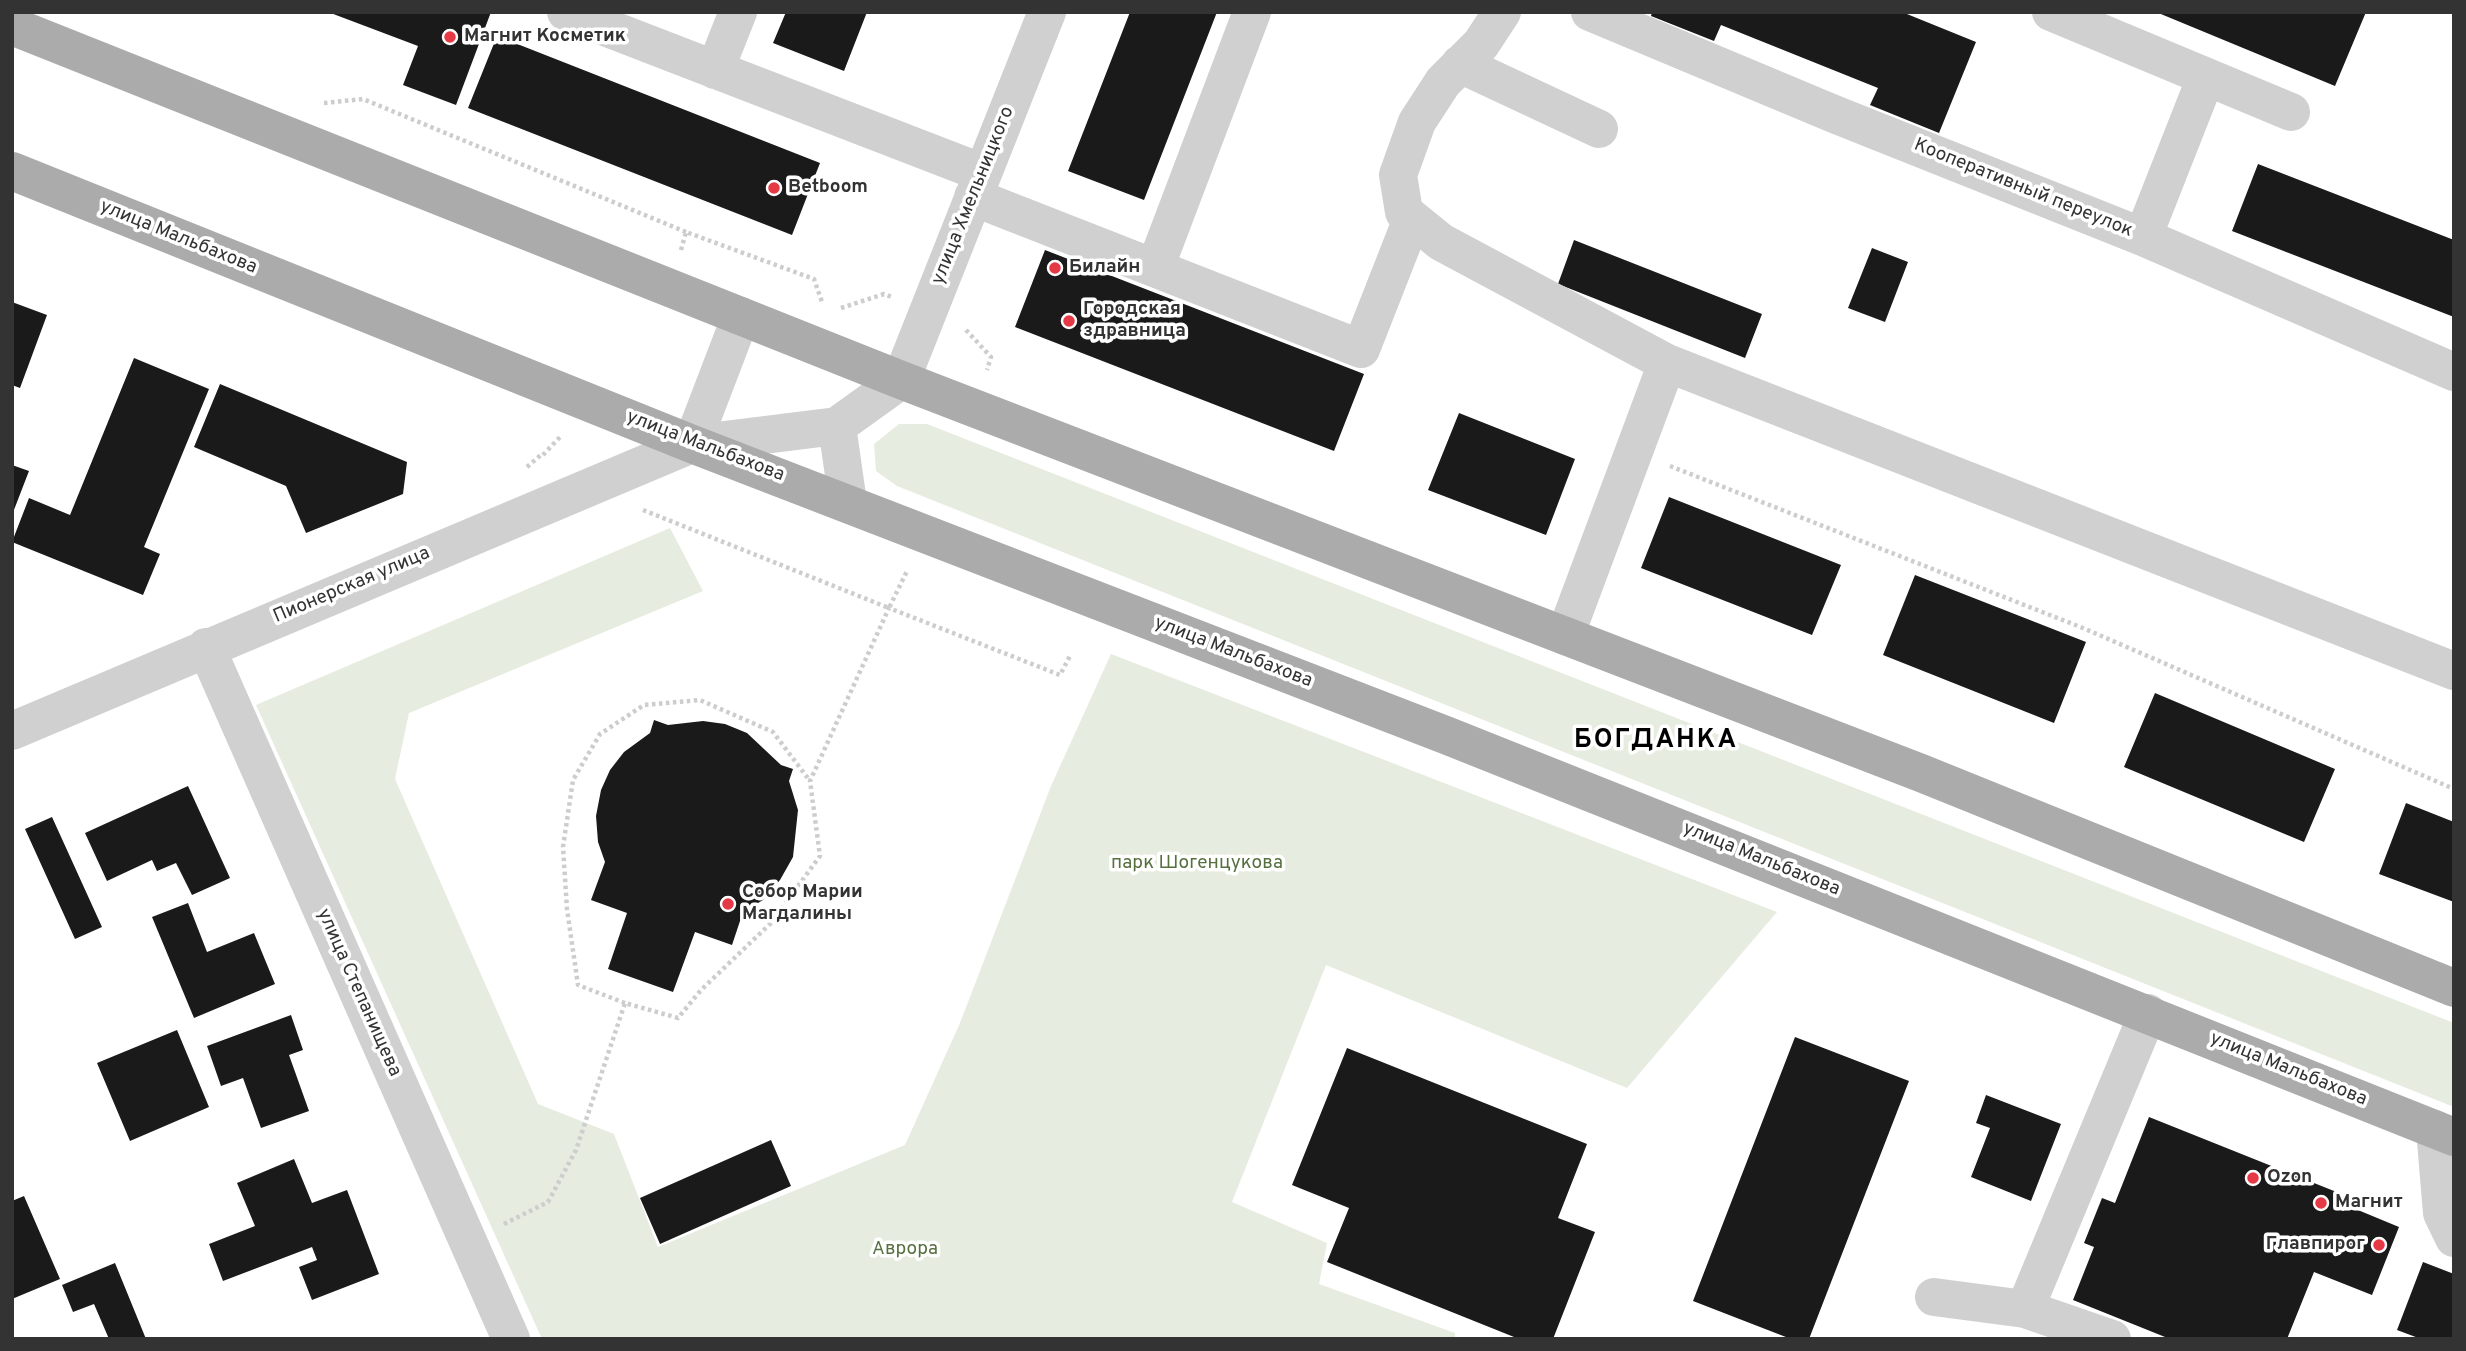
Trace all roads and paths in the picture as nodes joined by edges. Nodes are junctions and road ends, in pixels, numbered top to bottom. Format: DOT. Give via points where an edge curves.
graph roads {
  1 [pos="566,12"];
  2 [pos="738,12"];
  3 [pos="1047,12"];
  4 [pos="1252,12"];
  5 [pos="1502,12"];
  6 [pos="1590,12"];
  7 [pos="2050,12"];
  8 [pos="12,26"];
  9 [pos="1460,64"];
  10 [pos="715,70"];
  11 [pos="2206,77"];
  12 [pos="323,103"];
  13 [pos="2291,112"];
  14 [pos="1599,129"];
  15 [pos="12,171"];
  16 [pos="978,185"];
  17 [pos="1412,219"];
  18 [pos="686,232"];
  19 [pos="2143,237"];
  20 [pos="679,257"];
  21 [pos="1155,268"];
  22 [pos="884,294"];
  23 [pos="741,316"];
  24 [pos="958,322"];
  25 [pos="1667,363"];
  26 [pos="2454,372"];
  27 [pos="985,377"];
  28 [pos="901,380"];
  29 [pos="837,426"];
  30 [pos="570,438"];
  31 [pos="692,444"];
  32 [pos="1634,452"];
  33 [pos="551,463"];
  34 [pos="848,503"];
  35 [pos="639,508"];
  36 [pos="907,570"];
  37 [pos="889,608"];
  38 [pos="1565,636"];
  39 [pos="206,647"];
  40 [pos="1071,654"];
  41 [pos="2454,671"];
  42 [pos="12,731"];
  43 [pos="810,781"];
  44 [pos="2454,789"];
  45 [pos="2454,988"];
  46 [pos="625,1003"];
  47 [pos="2148,1013"];
  48 [pos="2444,1133"];
  49 [pos="2454,1238"];
  50 [pos="469,1243"];
  51 [pos="1934,1297"];
  52 [pos="2025,1309"];
  53 [pos="511,1339"];
  54 [pos="2112,1339"];
  1 -- 10 [label="street"];
  2 -- 10 [label="street"];
  3 -- 16 [label="street, улица Хмельницкого"];
  4 -- 21 [label="street"];
  5 -- 9 [label="street" via="1481,44"];
  6 -- 19 [label="street, Кооперативный переулок"];
  7 -- 11 [label="street"];
  8 -- 23 [label="main road"];
  9 -- 14 [label="street"];
  9 -- 17 [label="street" via="1417,122 1398,175 1404,212"];
  10 -- 16 [label="street"];
  11 -- 13 [label="street"];
  11 -- 19 [label="street"];
  12 -- 18 [label="path" via="363,99"];
  15 -- 31 [label="main road, улица Мальбахова"];
  16 -- 21 [label="street"];
  16 -- 28 [label="street, улица Хмельницкого"];
  17 -- 21 [label="street" via="1362,349"];
  17 -- 25 [label="street" via="1441,243"];
  18 -- 20 [label="path"];
  18 -- 22 [label="path" via="814,279 821,302 844,309"];
  19 -- 26 [label="street, Кооперативный переулок"];
  23 -- 28 [label="main road"];
  23 -- 31 [label="street"];
  24 -- 27 [label="path" via="991,357"];
  25 -- 32 [label="street"];
  25 -- 41 [label="street"];
  28 -- 29 [label="street"];
  28 -- 38 [label="main road"];
  29 -- 31 [label="street, Пионерская улица"];
  29 -- 34 [label="street"];
  30 -- 33 [label="path" via="559,437 542,454"];
  31 -- 34 [label="main road, улица Мальбахова"];
  31 -- 39 [label="street, Пионерская улица"];
  32 -- 38 [label="street"];
  32 -- 44 [label="path" via="2083,628"];
  34 -- 47 [label="main road, улица Мальбахова"];
  35 -- 37 [label="path"];
  36 -- 37 [label="path"];
  37 -- 40 [label="path" via="1060,675"];
  37 -- 43 [label="path"];
  38 -- 45 [label="main road" via="1922,773"];
  39 -- 42 [label="street, Пионерская улица"];
  39 -- 50 [label="street, улица Степанищева"];
  43 -- 46 [label="path" via="820,856 771,923 678,1018"];
  43 -- 46 [label="path" via="773,732 701,701 644,705 600,734 573,780 563,847 567,909 578,985"];
  46 -- 50 [label="path" via="576,1150 548,1202"];
  47 -- 48 [label="main road, улица Мальбахова"];
  47 -- 52 [label="street"];
  48 -- 49 [label="street" via="2442,1213"];
  50 -- 53 [label="street, улица Степанищева"];
  51 -- 52 [label="street"];
  52 -- 54 [label="street"];
}
